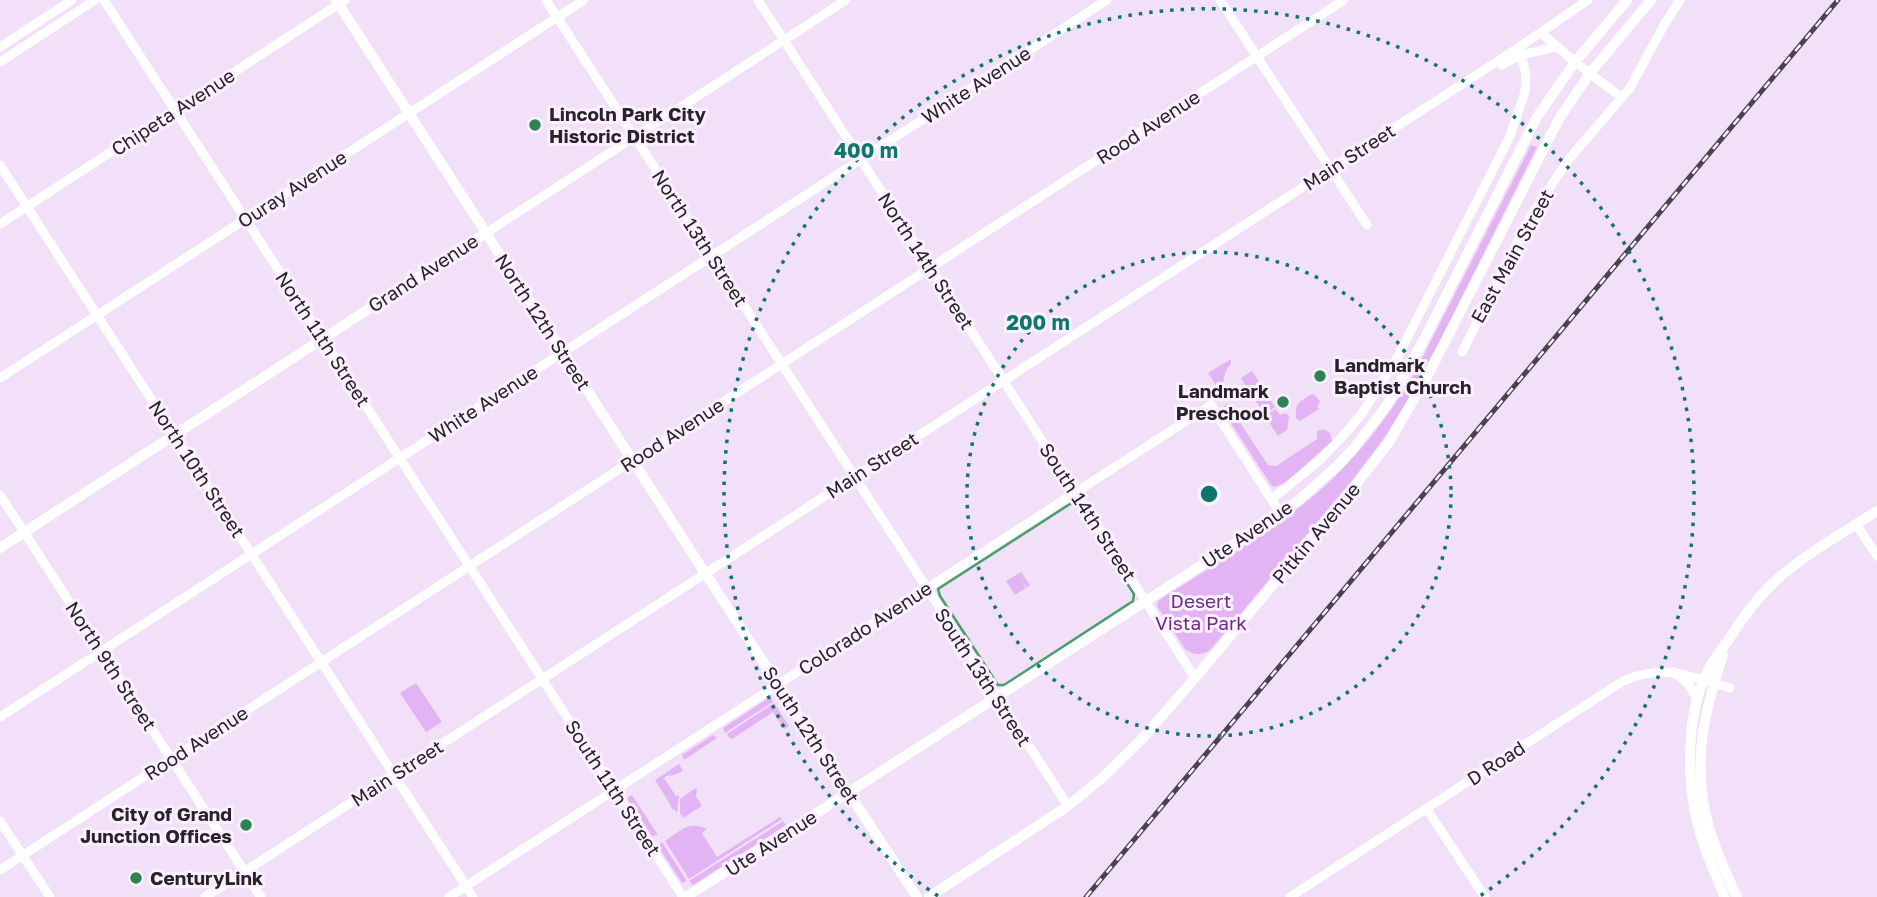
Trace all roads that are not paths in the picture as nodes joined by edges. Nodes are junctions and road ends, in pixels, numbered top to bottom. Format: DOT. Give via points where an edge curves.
graph roads {
  1 [pos="72,0"];
  2 [pos="95,0"];
  3 [pos="104,0"];
  4 [pos="546,0"];
  5 [pos="584,0"];
  6 [pos="758,0"];
  7 [pos="846,0"];
  8 [pos="1107,0"];
  9 [pos="1220,0"];
  10 [pos="1344,0"];
  11 [pos="1588,0"];
  12 [pos="1627,0"];
  13 [pos="1651,0"];
  14 [pos="1680,0"];
  15 [pos="340,1"];
  16 [pos="557,17"];
  17 [pos="1541,33"];
  18 [pos="783,40"];
  19 [pos="0,47"];
  20 [pos="1556,47"];
  21 [pos="1521,55"];
  22 [pos="1257,56"];
  23 [pos="0,62"];
  24 [pos="1575,62"];
  25 [pos="1590,74"];
  26 [pos="1452,90"];
  27 [pos="1622,98"];
  28 [pos="175,110"];
  29 [pos="409,113"];
  30 [pos="635,136"];
  31 [pos="861,159"];
  32 [pos="0,164"];
  33 [pos="1330,169"];
  34 [pos="27,206"];
  35 [pos="246,219"];
  36 [pos="0,224"];
  37 [pos="1367,225"];
  38 [pos="486,233"];
  39 [pos="711,256"];
  40 [pos="931,268"];
  41 [pos="97,315"];
  42 [pos="322,338"];
  43 [pos="1462,352"];
  44 [pos="562,353"];
  45 [pos="781,365"];
  46 [pos="0,378"];
  47 [pos="1004,380"];
  48 [pos="175,434"];
  49 [pos="400,458"];
  50 [pos="632,460"];
  51 [pos="854,477"];
  52 [pos="1076,492"];
  53 [pos="0,495"];
  54 [pos="1272,499"];
  55 [pos="1877,511"];
  56 [pos="1280,513"];
  57 [pos="1856,524"];
  58 [pos="24,532"];
  59 [pos="0,548"];
  60 [pos="252,554"];
  61 [pos="1877,556"];
  62 [pos="470,566"];
  63 [pos="705,573"];
  64 [pos="926,589"];
  65 [pos="1146,601"];
  66 [pos="101,652"];
  67 [pos="322,662"];
  68 [pos="1673,672"];
  69 [pos="1195,678"];
  70 [pos="543,679"];
  71 [pos="1709,681"];
  72 [pos="778,684"];
  73 [pos="1730,688"];
  74 [pos="997,697"];
  75 [pos="1697,704"];
  76 [pos="0,717"];
  77 [pos="171,759"];
  78 [pos="394,774"];
  79 [pos="614,790"];
  80 [pos="848,794"];
  81 [pos="1068,806"];
  82 [pos="1426,808"];
  83 [pos="0,821"];
  84 [pos="22,856"];
  85 [pos="0,870"];
  86 [pos="244,872"];
  87 [pos="466,886"];
  88 [pos="50,897"];
  89 [pos="205,897"];
  90 [pos="261,897"];
  91 [pos="449,897"];
  92 [pos="473,897"];
  93 [pos="685,897"];
  94 [pos="917,897"];
  95 [pos="929,897"];
  96 [pos="1290,897"];
  97 [pos="1485,897"];
  98 [pos="1725,897"];
  99 [pos="1737,897"];
  1 -- 19 [label="street"];
  2 -- 23 [label="street"];
  3 -- 28 [label="street, North 11th Street"];
  4 -- 16 [label="street, North 13th Street"];
  5 -- 16 [label="street, Ouray Avenue"];
  6 -- 18 [label="street, North 14th Street"];
  7 -- 18 [label="street, Grand Avenue"];
  8 -- 31 [label="street, White Avenue"];
  9 -- 22 [label="street"];
  10 -- 22 [label="street, Rood Avenue"];
  11 -- 17 [label="street"];
  12 -- 24 [label="main road, Ute Avenue"];
  13 -- 25 [label="main road, Pitkin Avenue"];
  14 -- 27 [label="street, East Main Street"];
  15 -- 28 [label="street, Chipeta Avenue"];
  15 -- 29 [label="main road, North 12th Street"];
  16 -- 29 [label="street, Ouray Avenue"];
  16 -- 30 [label="street, North 13th Street"];
  17 -- 20 [label="street"];
  17 -- 26 [label="street, Main Street"];
  18 -- 30 [label="street, Grand Avenue"];
  18 -- 31 [label="street, North 14th Street"];
  20 -- 21 [label="street"];
  20 -- 24 [label="street"];
  21 -- 26 [label="street"];
  21 -- 54 [label="street" via="1525,92 1510,136 1397,358 1362,415 1320,460"];
  22 -- 33 [label="street"];
  22 -- 40 [label="street, Rood Avenue"];
  24 -- 25 [label="street"];
  24 -- 56 [label="main road, Ute Avenue" via="1538,117 1387,405 1337,466"];
  25 -- 27 [label="street"];
  25 -- 69 [label="main road, Pitkin Avenue" via="1559,119 1429,373 1388,442"];
  26 -- 33 [label="street, Main Street"];
  27 -- 43 [label="street, East Main Street" via="1569,159 1532,214"];
  28 -- 34 [label="street, Chipeta Avenue"];
  28 -- 35 [label="street, North 11th Street"];
  29 -- 35 [label="street, Ouray Avenue"];
  29 -- 38 [label="main road, North 12th Street"];
  30 -- 38 [label="street, Grand Avenue"];
  30 -- 39 [label="street, North 13th Street"];
  31 -- 39 [label="street, White Avenue"];
  31 -- 40 [label="street, North 14th Street"];
  32 -- 34 [label="street, North 10th Street"];
  33 -- 37 [label="street"];
  33 -- 47 [label="street, Main Street"];
  34 -- 36 [label="street, Chipeta Avenue"];
  34 -- 41 [label="street, North 10th Street"];
  35 -- 41 [label="street, Ouray Avenue"];
  35 -- 42 [label="street, North 11th Street"];
  38 -- 42 [label="main road, Grand Avenue"];
  38 -- 44 [label="main road, North 12th Street"];
  39 -- 44 [label="street, White Avenue"];
  39 -- 45 [label="street, North 13th Street"];
  40 -- 45 [label="street, Rood Avenue"];
  40 -- 47 [label="street, North 14th Street"];
  41 -- 46 [label="street, Ouray Avenue"];
  41 -- 48 [label="street, North 10th Street"];
  42 -- 48 [label="main road, Grand Avenue"];
  42 -- 49 [label="street, North 11th Street"];
  44 -- 49 [label="street, White Avenue"];
  44 -- 50 [label="main road, North 12th Street"];
  45 -- 50 [label="street, Rood Avenue"];
  45 -- 51 [label="street, North 13th Street"];
  47 -- 51 [label="street, Main Street"];
  47 -- 52 [label="street, South 14th Street"];
  48 -- 58 [label="main road, Grand Avenue"];
  48 -- 60 [label="street, North 10th Street"];
  49 -- 60 [label="street, White Avenue"];
  49 -- 62 [label="street, North 11th Street"];
  50 -- 62 [label="street, Rood Avenue"];
  50 -- 63 [label="main road, North 12th Street"];
  51 -- 63 [label="street, Main Street"];
  51 -- 64 [label="street, South 13th Street"];
  52 -- 54 [label="street, Colorado Avenue" via="1211,405"];
  52 -- 64 [label="street, Colorado Avenue"];
  52 -- 65 [label="street, South 14th Street"];
  53 -- 58 [label="street, North 9th Street"];
  54 -- 56 [label="street"];
  55 -- 57 [label="main road"];
  56 -- 65 [label="main road, Ute Avenue"];
  57 -- 61 [label="street"];
  57 -- 71 [label="main road" via="1777,579 1727,642"];
  58 -- 59 [label="main road, Grand Avenue"];
  58 -- 66 [label="street, North 9th Street"];
  60 -- 66 [label="street, White Avenue"];
  60 -- 67 [label="street, North 10th Street"];
  62 -- 67 [label="street, Rood Avenue"];
  62 -- 70 [label="street, North 11th Street"];
  63 -- 70 [label="street, Main Street"];
  63 -- 72 [label="main road, South 12th Street"];
  64 -- 72 [label="street, Colorado Avenue"];
  64 -- 74 [label="street, South 13th Street"];
  65 -- 69 [label="street, South 14th Street"];
  65 -- 74 [label="main road, Ute Avenue"];
  66 -- 76 [label="street, White Avenue"];
  66 -- 77 [label="street, North 9th Street"];
  67 -- 77 [label="street, Rood Avenue"];
  67 -- 78 [label="street, North 10th Street"];
  68 -- 71 [label="street, D Road"];
  68 -- 75 [label="main road" via="1691,686"];
  68 -- 82 [label="street, D Road" via="1646,673 1611,687"];
  69 -- 81 [label="main road, Pitkin Avenue" via="1119,762"];
  70 -- 78 [label="street, Main Street"];
  70 -- 79 [label="street, South 11th Street"];
  71 -- 73 [label="street, D Road"];
  71 -- 75 [label="main road"];
  71 -- 99 [label="main road" via="1701,785 1710,832"];
  72 -- 79 [label="street, Colorado Avenue"];
  72 -- 80 [label="main road, South 12th Street"];
  74 -- 80 [label="main road, Ute Avenue"];
  74 -- 81 [label="street, South 13th Street"];
  75 -- 98 [label="main road" via="1690,752 1693,800 1700,835"];
  77 -- 84 [label="street, Rood Avenue"];
  77 -- 86 [label="street, North 9th Street"];
  78 -- 86 [label="street, Main Street"];
  78 -- 87 [label="street, North 10th Street"];
  79 -- 87 [label="street, Colorado Avenue"];
  79 -- 93 [label="street, South 11th Street"];
  80 -- 93 [label="main road, Ute Avenue"];
  80 -- 94 [label="main road, South 12th Street"];
  81 -- 95 [label="main road, Pitkin Avenue"];
  82 -- 96 [label="street, D Road"];
  82 -- 97 [label="street"];
  83 -- 84 [label="street"];
  84 -- 85 [label="street, Rood Avenue"];
  84 -- 88 [label="street"];
  86 -- 89 [label="street, Main Street"];
  86 -- 90 [label="street, North 9th Street"];
  87 -- 91 [label="street, Colorado Avenue"];
  87 -- 92 [label="street, North 10th Street"];
}
